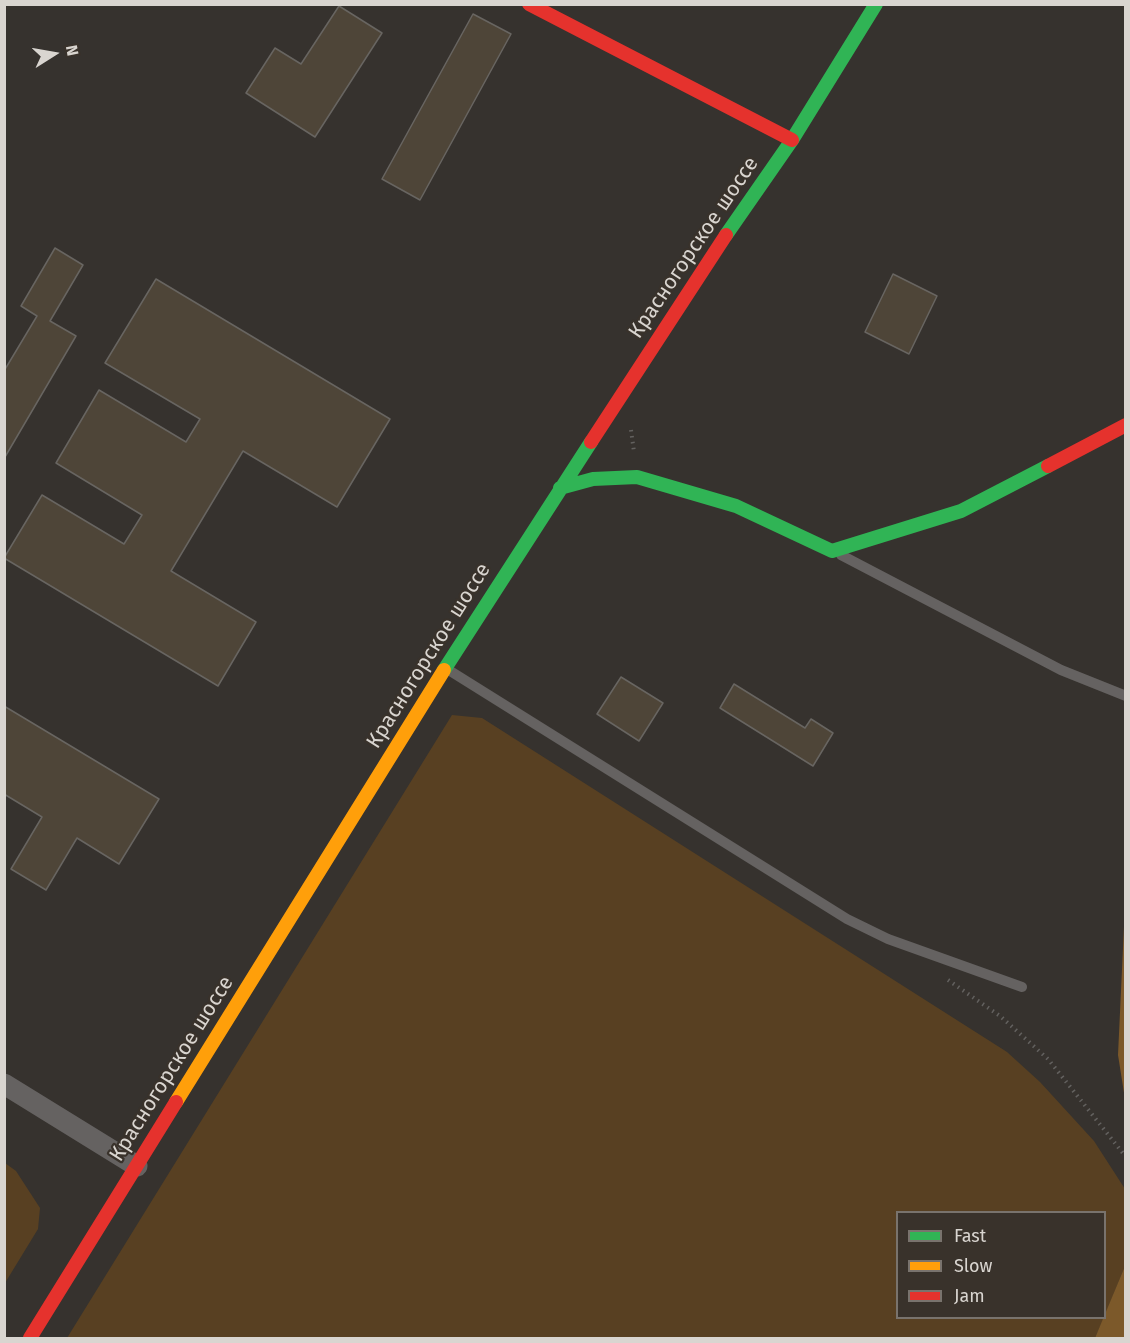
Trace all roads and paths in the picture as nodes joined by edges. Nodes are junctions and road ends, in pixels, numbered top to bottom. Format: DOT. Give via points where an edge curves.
graph roads {
  1 [pos="529,4"];
  2 [pos="876,4"];
  3 [pos="792,140"];
  4 [pos="1125,425"];
  5 [pos="560,488"];
  6 [pos="832,550"];
  7 [pos="445,668"];
  8 [pos="1125,696"];
  9 [pos="944,978"];
  10 [pos="1022,987"];
  11 [pos="4,1084"];
  12 [pos="1125,1156"];
  13 [pos="137,1166"];
  14 [pos="30,1338"];
  1 -- 3 [label="street"];
  2 -- 3 [label="street, Красногорское шоссе"];
  3 -- 5 [label="street, Красногорское шоссе" via="753,193"];
  4 -- 6 [label="street" via="961,511"];
  5 -- 6 [label="street" via="593,479 637,477 736,506"];
  5 -- 7 [label="street, Красногорское шоссе"];
  6 -- 8 [label="lane" via="1061,670"];
  7 -- 10 [label="lane" via="847,919 888,939"];
  7 -- 13 [label="street, Красногорское шоссе"];
  9 -- 12 [label="path" via="1000,1016 1048,1059"];
  11 -- 13 [label="street"];
  13 -- 14 [label="street, Красногорское шоссе"];
}
